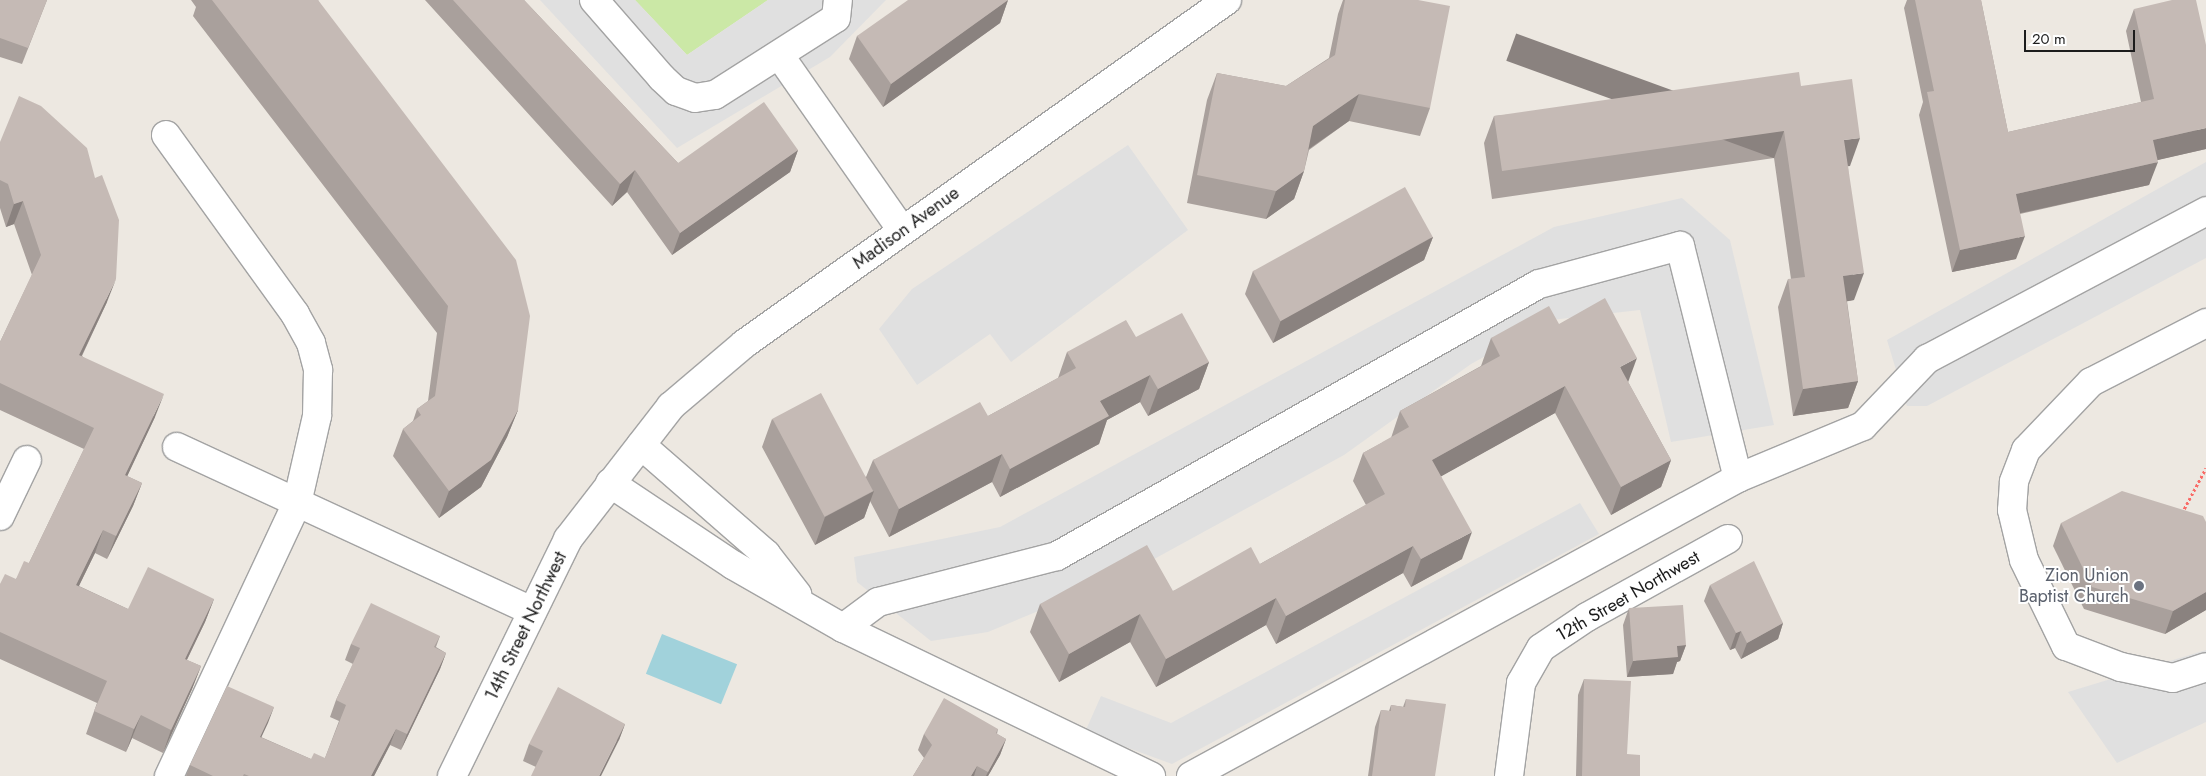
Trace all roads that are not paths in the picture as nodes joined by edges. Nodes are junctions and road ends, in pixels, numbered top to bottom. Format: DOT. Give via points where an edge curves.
graph roads {
  1 [pos="594,0"];
  2 [pos="838,0"];
  3 [pos="1227,0"];
  4 [pos="780,56"];
  5 [pos="166,135"];
  6 [pos="2206,211"];
  7 [pos="902,230"];
  8 [pos="2206,323"];
  9 [pos="641,445"];
  10 [pos="177,447"];
  11 [pos="27,460"];
  12 [pos="1738,478"];
  13 [pos="610,483"];
  14 [pos="296,503"];
  15 [pos="0,516"];
  16 [pos="1728,539"];
  17 [pos="806,605"];
  18 [pos="532,610"];
  19 [pos="843,628"];
  20 [pos="2206,668"];
  21 [pos="169,776"];
  22 [pos="452,776"];
  23 [pos="1151,776"];
  24 [pos="1191,776"];
  25 [pos="1509,776"];
  1 -- 4 [label="street" via="662,78 676,91 695,98 715,95"];
  2 -- 4 [label="street" via="836,18"];
  3 -- 7 [label="street, Madison Avenue"];
  4 -- 7 [label="street"];
  5 -- 14 [label="street" via="311,343 318,370 317,416"];
  6 -- 12 [label="street" via="1927,359 1863,426"];
  7 -- 9 [label="street, Madison Avenue" via="744,344 671,406"];
  8 -- 20 [label="street" via="2091,382 2026,450 2014,482 2012,510 2024,560 2066,646 2121,667 2173,678"];
  9 -- 13 [label="street, Madison Avenue"];
  9 -- 17 [label="street" via="766,554"];
  10 -- 14 [label="street"];
  11 -- 15 [label="street"];
  12 -- 19 [label="street" via="1680,246 1539,284 1057,556 878,602"];
  12 -- 24 [label="street"];
  13 -- 17 [label="street" via="733,565"];
  13 -- 18 [label="street, 14th Street Northwest" via="568,539"];
  14 -- 18 [label="street"];
  14 -- 21 [label="street"];
  16 -- 25 [label="street, 12th Street Northwest" via="1587,617 1541,648 1521,683"];
  17 -- 19 [label="street"];
  18 -- 22 [label="street, 14th Street Northwest"];
  19 -- 23 [label="street"];
}
